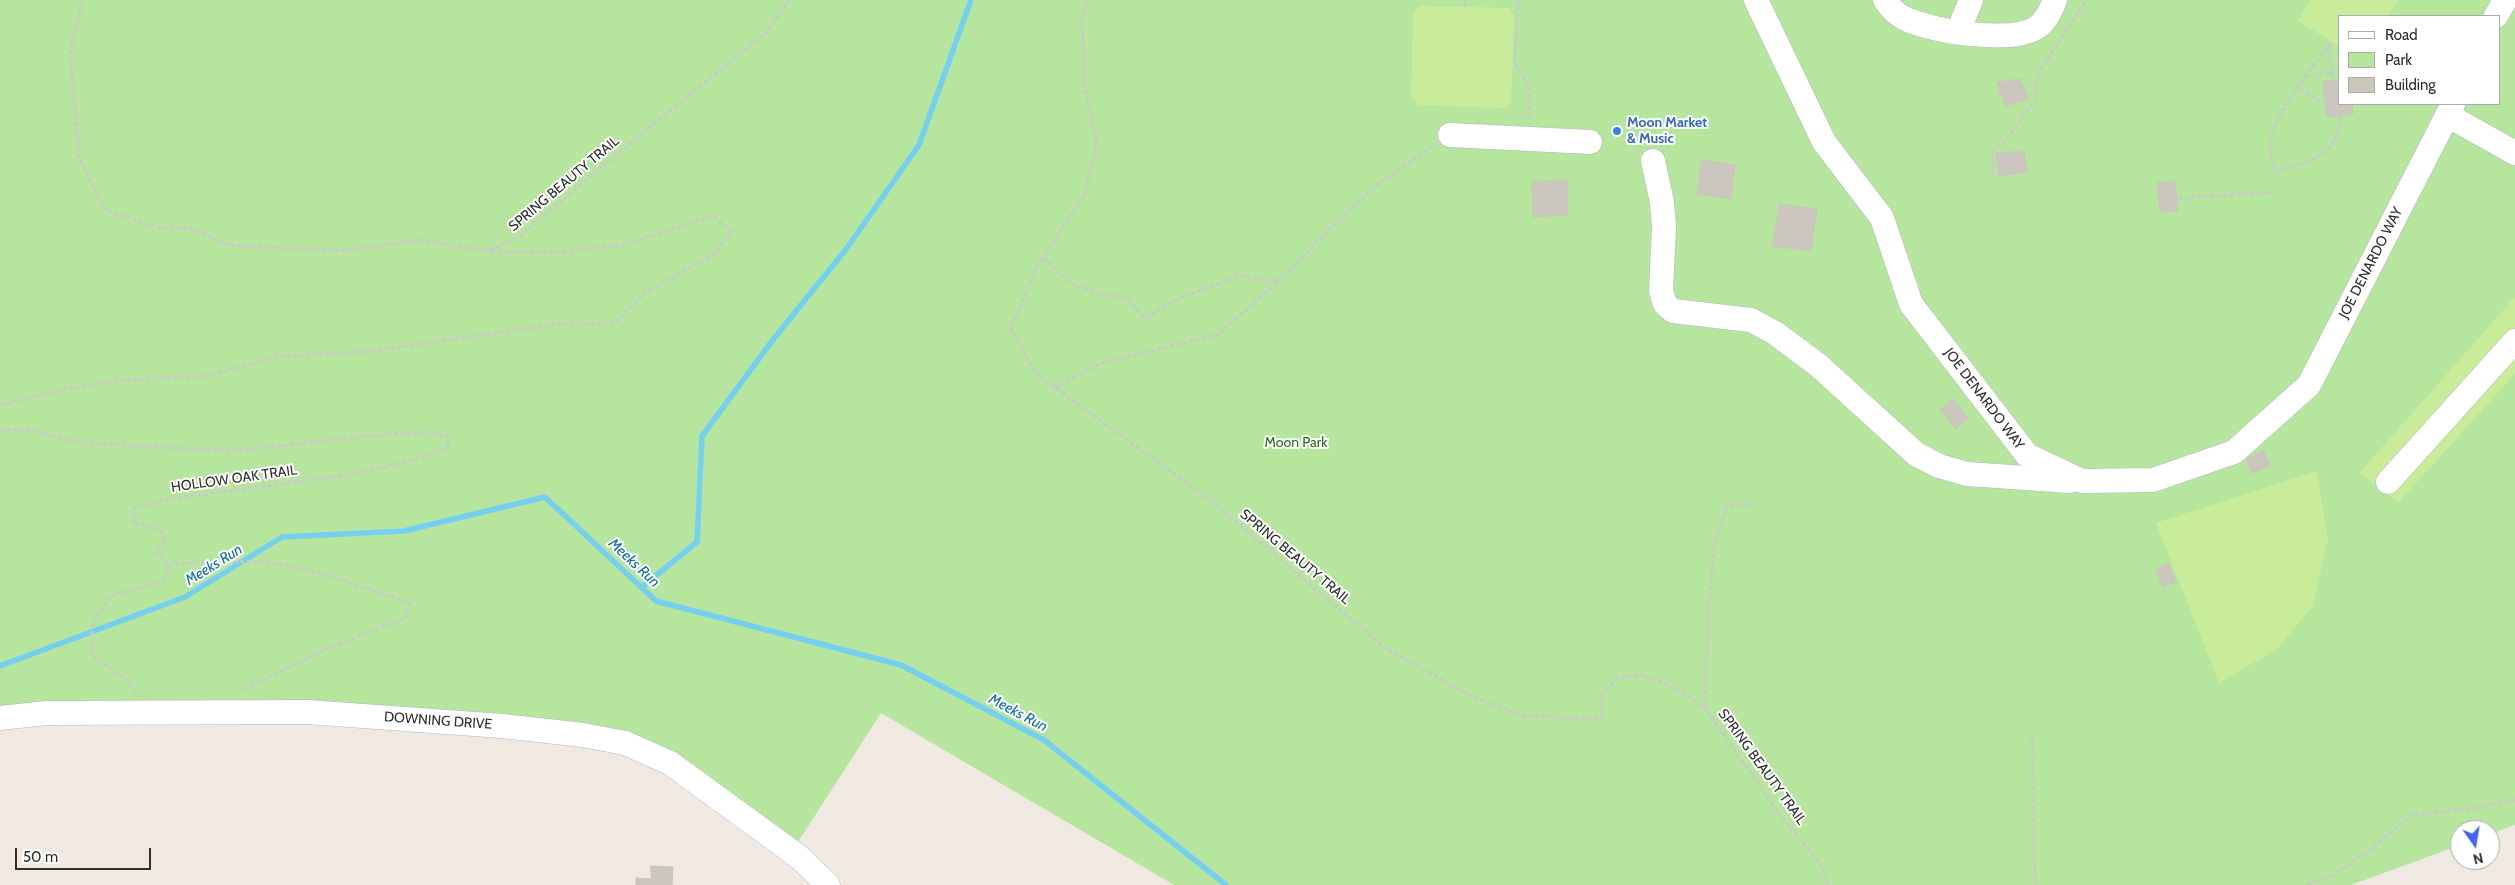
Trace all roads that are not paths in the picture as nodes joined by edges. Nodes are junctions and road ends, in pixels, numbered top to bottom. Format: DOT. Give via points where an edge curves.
graph roads {
  1 [pos="1756,0"];
  2 [pos="1884,0"];
  3 [pos="1971,0"];
  4 [pos="2055,0"];
  5 [pos="2505,0"];
  6 [pos="2497,15"];
  7 [pos="1958,32"];
  8 [pos="2450,110"];
  9 [pos="1450,135"];
  10 [pos="1590,142"];
  11 [pos="2515,153"];
  12 [pos="1653,161"];
  13 [pos="2515,341"];
  14 [pos="2082,481"];
  15 [pos="2388,482"];
  16 [pos="0,718"];
  17 [pos="828,885"];
  1 -- 14 [label="street, JOE DENARDO WAY" via="1824,142 1882,218 1911,304 2027,455"];
  2 -- 7 [label="street" via="1907,20"];
  3 -- 7 [label="street"];
  4 -- 7 [label="street" via="2037,27 2022,34 2001,36"];
  5 -- 6 [label="street"];
  8 -- 11 [label="street"];
  8 -- 14 [label="street, JOE DENARDO WAY" via="2309,384 2234,452 2153,480"];
  9 -- 10 [label="street"];
  12 -- 14 [label="street" via="1664,227 1661,291 1665,304 1673,311 1751,320 1818,365 1916,454 1939,466 1967,474"];
  13 -- 15 [label="street"];
  16 -- 17 [label="street, DOWNING DRIVE" via="46,713 307,712 502,726 625,743 670,763 799,857"];
}
